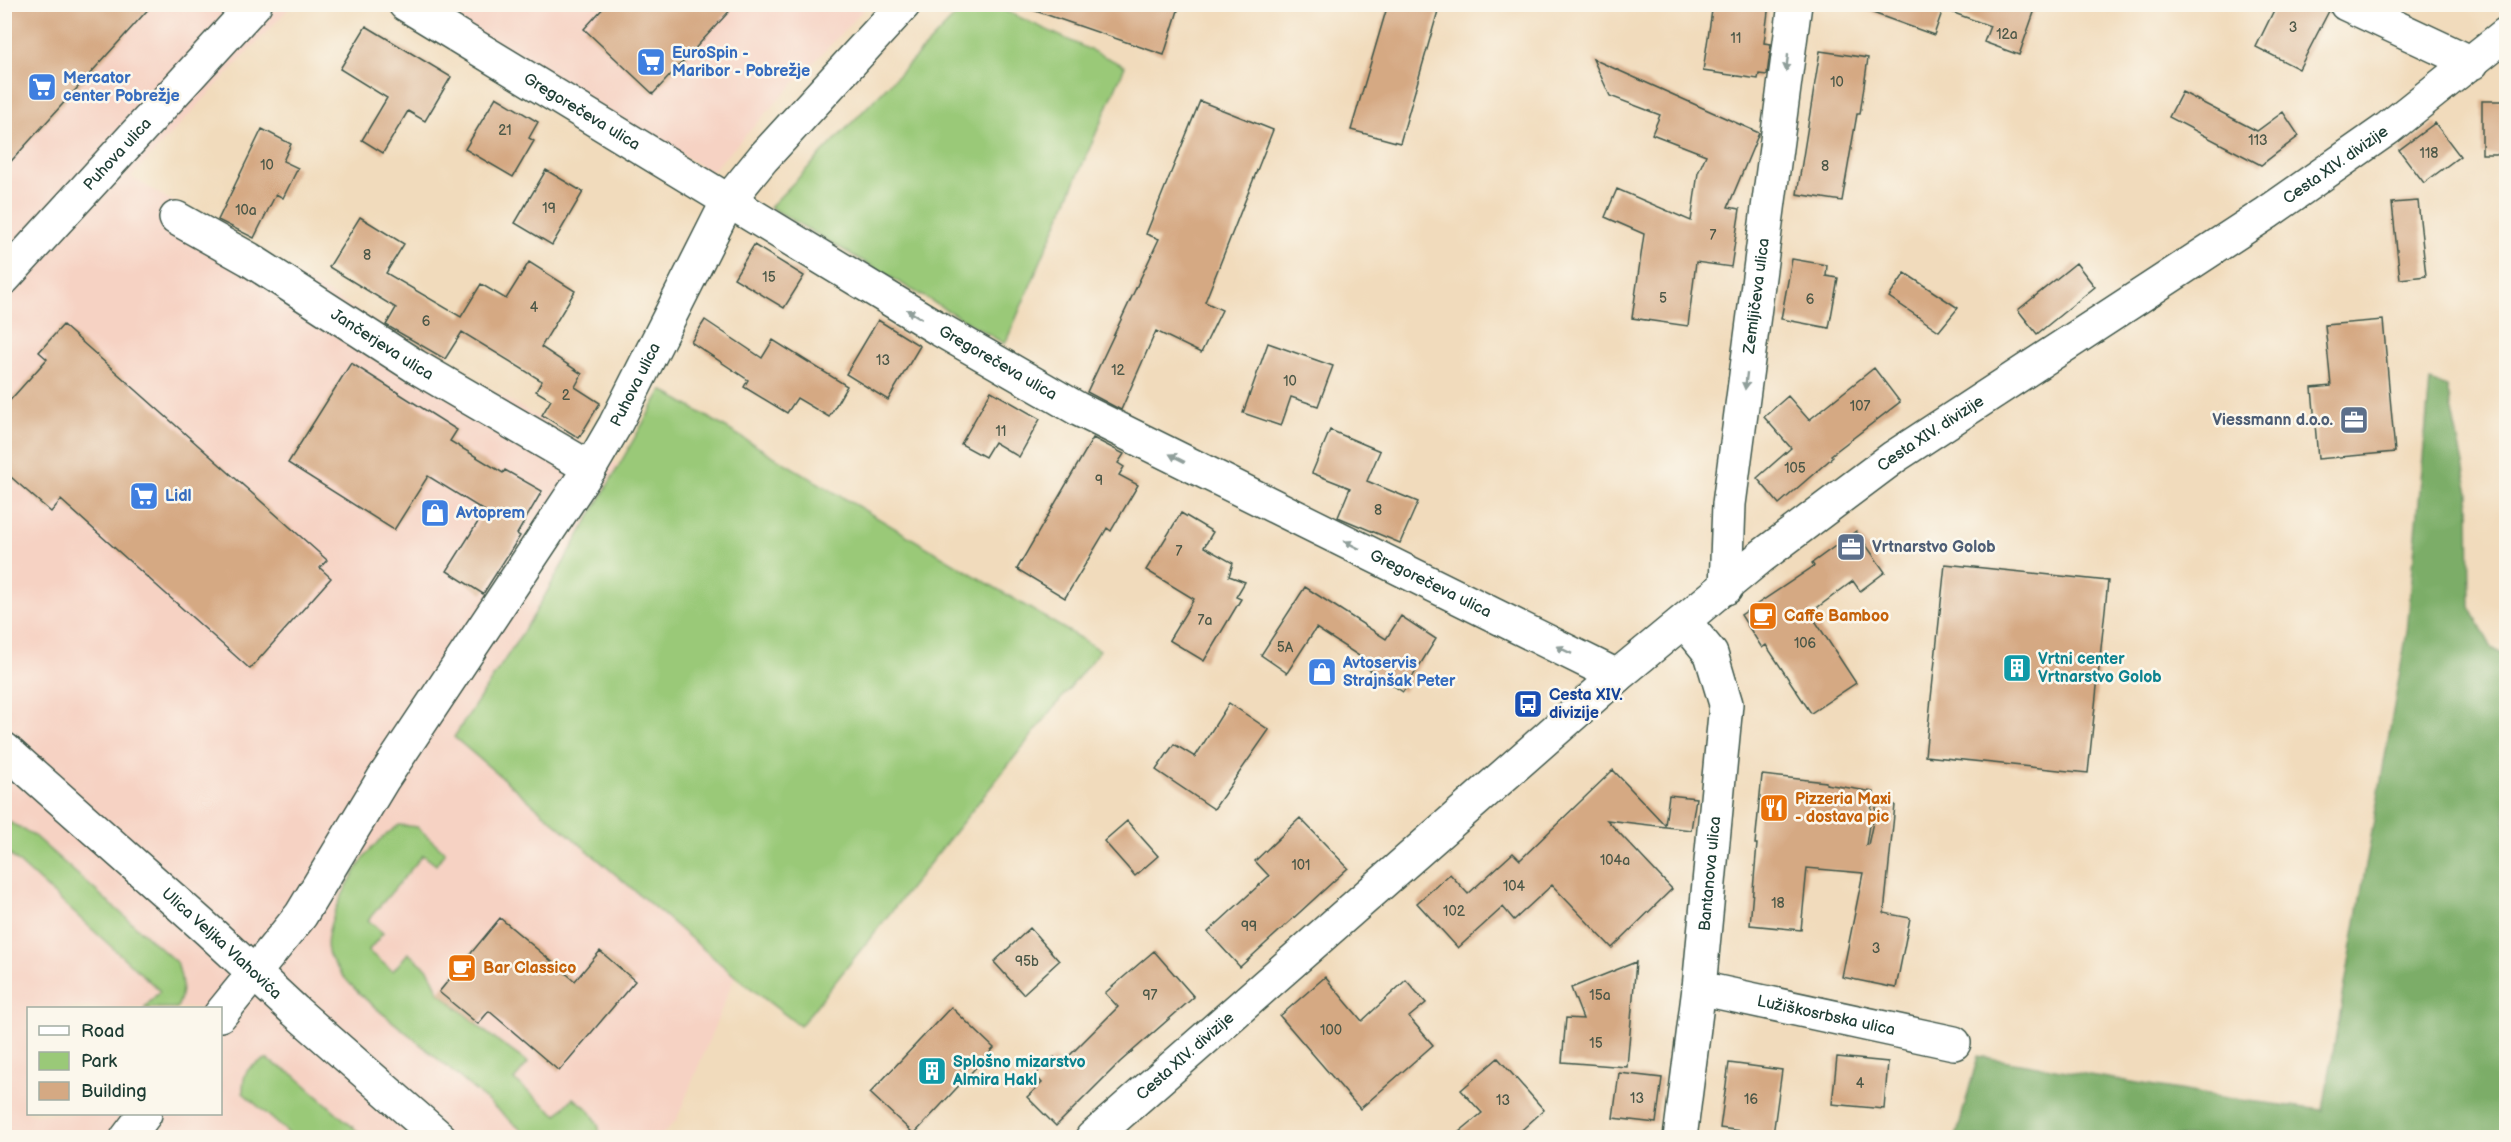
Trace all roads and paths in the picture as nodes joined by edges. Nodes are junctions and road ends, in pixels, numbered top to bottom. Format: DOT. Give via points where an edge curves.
graph roads {
  1 [pos="255,4"];
  2 [pos="405,4"];
  3 [pos="904,4"];
  4 [pos="1795,4"];
  5 [pos="2346,4"];
  6 [pos="2506,34"];
  7 [pos="2472,63"];
  8 [pos="728,201"];
  9 [pos="176,218"];
  10 [pos="4,278"];
  11 [pos="590,468"];
  12 [pos="1726,588"];
  13 [pos="1684,621"];
  14 [pos="1617,676"];
  15 [pos="4,749"];
  16 [pos="255,973"];
  17 [pos="1699,988"];
  18 [pos="222,1013"];
  19 [pos="1954,1043"];
  20 [pos="144,1115"];
  21 [pos="127,1137"];
  22 [pos="440,1137"];
  23 [pos="1092,1137"];
  24 [pos="1680,1137"];
  1 -- 10 [label="street, Puhova ulica"];
  2 -- 8 [label="street, Gregorečeva ulica"];
  3 -- 8 [label="street, Puhova ulica"];
  4 -- 12 [label="street, Zemljičeva ulica, one-way" via="1729,504"];
  5 -- 7 [label="street"];
  6 -- 7 [label="street, Cesta XIV. divizije"];
  7 -- 12 [label="street, Cesta XIV. divizije" via="2268,213 1894,457 1762,556"];
  8 -- 11 [label="street, Puhova ulica"];
  14 -- 8 [label="street, Gregorečeva ulica, one-way" via="1078,409"];
  9 -- 11 [label="street, Jančerjeva ulica" via="415,366"];
  11 -- 16 [label="street, Puhova ulica" via="383,779 301,915"];
  12 -- 13 [label="street, Cesta XIV. divizije"];
  13 -- 14 [label="street, Cesta XIV. divizije"];
  13 -- 17 [label="street, Bantanova ulica" via="1711,654 1726,704"];
  14 -- 23 [label="street, Cesta XIV. divizije"];
  15 -- 16 [label="street, Ulica Veljka Vlahovića"];
  16 -- 18 [label="street, Puhova ulica"];
  16 -- 22 [label="street, Ulica Veljka Vlahovića"];
  17 -- 19 [label="street, Lužiškosrbska ulica"];
  17 -- 24 [label="street, Bantanova ulica"];
  20 -- 21 [label="street"];
}
